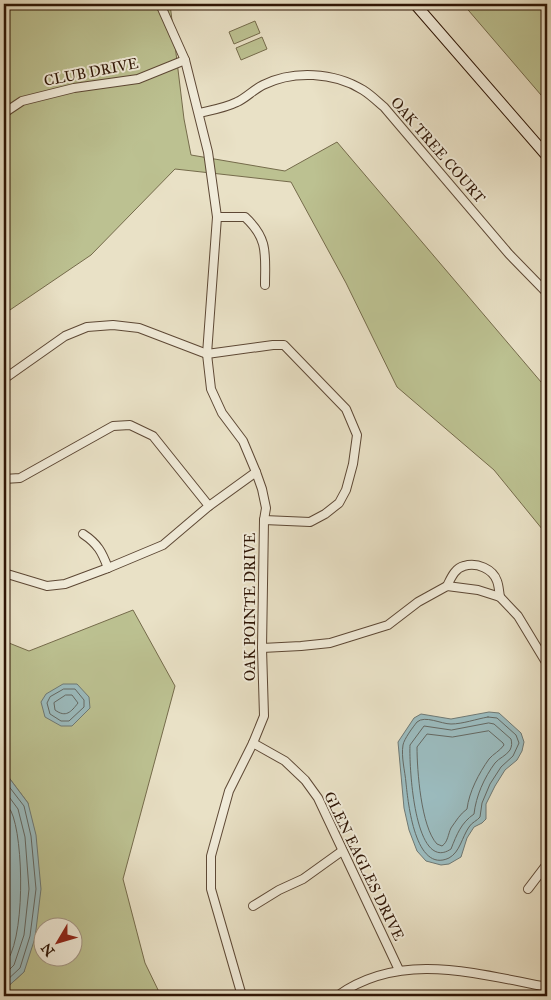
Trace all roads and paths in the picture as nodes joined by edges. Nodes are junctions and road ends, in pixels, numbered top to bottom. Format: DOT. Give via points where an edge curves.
graph roads {
  1 [pos="415,4"];
  2 [pos="162,5"];
  3 [pos="185,60"];
  4 [pos="4,113"];
  5 [pos="199,113"];
  6 [pos="547,156"];
  7 [pos="217,217"];
  8 [pos="265,285"];
  9 [pos="547,293"];
  10 [pos="207,354"];
  11 [pos="4,379"];
  12 [pos="256,472"];
  13 [pos="4,479"];
  14 [pos="209,506"];
  15 [pos="264,520"];
  16 [pos="83,534"];
  17 [pos="108,568"];
  18 [pos="4,573"];
  19 [pos="447,586"];
  20 [pos="500,597"];
  21 [pos="262,648"];
  22 [pos="547,664"];
  23 [pos="253,742"];
  24 [pos="342,851"];
  25 [pos="547,864"];
  26 [pos="528,889"];
  27 [pos="253,906"];
  28 [pos="399,970"];
  29 [pos="547,987"];
  30 [pos="242,996"];
  31 [pos="337,996"];
  1 -- 6 [label="street"];
  2 -- 3 [label="street, OAK POINTE DRIVE"];
  3 -- 4 [label="street, CLUB DRIVE" via="138,79 74,88 22,101"];
  3 -- 5 [label="street, OAK POINTE DRIVE"];
  5 -- 7 [label="street, OAK POINTE DRIVE"];
  5 -- 9 [label="street, OAK TREE COURT" via="237,102 262,85 286,77 320,75 343,80 364,90 384,108 509,254"];
  7 -- 8 [label="street" via="245,217 256,228 265,249"];
  7 -- 10 [label="street, OAK POINTE DRIVE"];
  10 -- 11 [label="street" via="139,328 87,327 65,336"];
  10 -- 12 [label="street, OAK POINTE DRIVE" via="211,389 222,413 243,441"];
  10 -- 15 [label="street" via="284,345 346,409 356,435 353,464 346,490 338,503 310,522"];
  12 -- 14 [label="street"];
  12 -- 15 [label="street, OAK POINTE DRIVE" via="266,508"];
  13 -- 14 [label="street" via="20,478 114,426 130,425 153,436"];
  14 -- 17 [label="street" via="163,545"];
  15 -- 21 [label="street, OAK POINTE DRIVE"];
  16 -- 17 [label="street" via="94,542"];
  17 -- 18 [label="street" via="65,584 47,586"];
  19 -- 20 [label="street"];
  19 -- 20 [label="street" via="452,575 463,566 478,564 488,569 497,580"];
  19 -- 21 [label="street" via="418,602 388,626 330,643"];
  20 -- 22 [label="street" via="518,616"];
  21 -- 23 [label="street, OAK POINTE DRIVE" via="264,716"];
  23 -- 24 [label="street, GLEN EAGLES DRIVE" via="285,760 305,780 318,798"];
  23 -- 30 [label="street, OAK POINTE DRIVE" via="229,791 210,870 211,889"];
  24 -- 27 [label="street" via="304,879"];
  24 -- 28 [label="street, GLEN EAGLES DRIVE"];
  25 -- 26 [label="street"];
  28 -- 29 [label="street" via="455,970"];
  28 -- 31 [label="street" via="374,977"];
}
